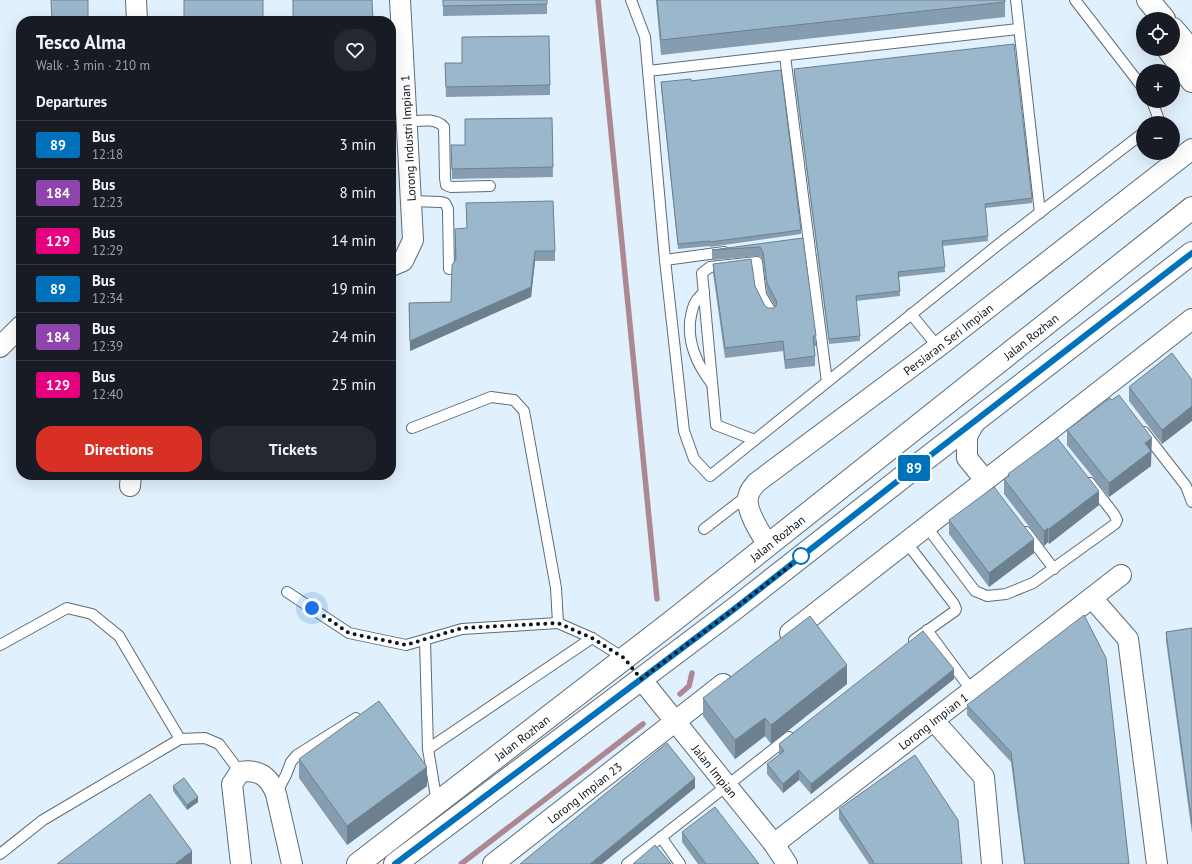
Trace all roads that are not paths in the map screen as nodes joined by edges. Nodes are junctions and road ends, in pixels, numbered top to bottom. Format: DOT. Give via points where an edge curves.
graph roads {
  1 [pos="136,0"];
  2 [pos="400,0"];
  3 [pos="631,0"];
  4 [pos="1016,0"];
  5 [pos="1075,0"];
  6 [pos="1133,0"];
  7 [pos="1148,0"];
  8 [pos="1141,12"];
  9 [pos="1158,12"];
  10 [pos="137,16"];
  11 [pos="1018,29"];
  12 [pos="1180,37"];
  13 [pos="1192,51"];
  14 [pos="785,56"];
  15 [pos="1173,56"];
  16 [pos="648,71"];
  17 [pos="1136,79"];
  18 [pos="1192,82"];
  19 [pos="407,122"];
  20 [pos="1136,138"];
  21 [pos="1192,149"];
  22 [pos="490,186"];
  23 [pos="411,201"];
  24 [pos="1192,208"];
  25 [pos="1040,213"];
  26 [pos="732,251"];
  27 [pos="1192,253"];
  28 [pos="665,260"];
  29 [pos="396,264"];
  30 [pos="449,269"];
  31 [pos="704,292"];
  32 [pos="771,312"];
  33 [pos="911,314"];
  34 [pos="1192,319"];
  35 [pos="16,331"];
  36 [pos="0,347"];
  37 [pos="938,347"];
  38 [pos="827,382"];
  39 [pos="712,384"];
  40 [pos="976,420"];
  41 [pos="1137,422"];
  42 [pos="412,428"];
  43 [pos="755,440"];
  44 [pos="927,458"];
  45 [pos="967,458"];
  46 [pos="1086,478"];
  47 [pos="987,483"];
  48 [pos="748,495"];
  49 [pos="1192,502"];
  50 [pos="1017,522"];
  51 [pos="926,526"];
  52 [pos="704,529"];
  53 [pos="906,542"];
  54 [pos="768,544"];
  55 [pos="1054,569"];
  56 [pos="1121,575"];
  57 [pos="287,592"];
  58 [pos="1092,598"];
  59 [pos="558,623"];
  60 [pos="927,630"];
  61 [pos="592,638"];
  62 [pos="425,640"];
  63 [pos="775,644"];
  64 [pos="0,645"];
  65 [pos="908,645"];
  66 [pos="624,658"];
  67 [pos="738,673"];
  68 [pos="641,679"];
  69 [pos="972,691"];
  70 [pos="356,718"];
  71 [pos="934,720"];
  72 [pos="675,722"];
  73 [pos="796,732"];
  74 [pos="180,739"];
  75 [pos="428,749"];
  76 [pos="240,772"];
  77 [pos="727,786"];
  78 [pos="276,794"];
  79 [pos="437,803"];
  80 [pos="661,837"];
  81 [pos="286,838"];
  82 [pos="774,844"];
  83 [pos="0,854"];
  84 [pos="242,864"];
  85 [pos="292,864"];
  86 [pos="302,864"];
  87 [pos="358,864"];
  88 [pos="395,864"];
  89 [pos="493,864"];
  90 [pos="627,864"];
  91 [pos="680,864"];
  92 [pos="787,864"];
  93 [pos="992,864"];
  94 [pos="1157,864"];
  1 -- 10 [label="street"];
  2 -- 19 [label="street, Lorong Industri Impian 1"];
  3 -- 16 [label="lane" via="646,37"];
  4 -- 11 [label="lane"];
  5 -- 17 [label="lane"];
  6 -- 8 [label="main road"];
  7 -- 9 [label="main road"];
  11 -- 14 [label="lane"];
  11 -- 25 [label="lane"];
  12 -- 13 [label="main road"];
  14 -- 16 [label="lane"];
  14 -- 38 [label="lane" via="805,241"];
  15 -- 18 [label="main road"];
  16 -- 28 [label="lane"];
  19 -- 22 [label="lane" via="435,121 444,127 446,185"];
  19 -- 23 [label="street, Lorong Industri Impian 1"];
  20 -- 25 [label="lane"];
  21 -- 37 [label="street, Persiaran Seri Impian"];
  23 -- 29 [label="street, Lorong Industri Impian 1" via="413,240 403,261"];
  23 -- 30 [label="lane" via="445,203 448,209"];
  24 -- 54 [label="main road, Jalan Rozhan"];
  25 -- 33 [label="lane"];
  26 -- 28 [label="lane"];
  27 -- 40 [label="main road, Jalan Rozhan"];
  28 -- 43 [label="lane" via="684,431 694,459 710,476"];
  31 -- 32 [label="lane" via="702,273 710,267 757,262 761,295"];
  31 -- 39 [label="lane"];
  31 -- 39 [label="lane" via="695,302 689,333 702,371"];
  33 -- 37 [label="lane"];
  33 -- 38 [label="lane"];
  34 -- 47 [label="street"];
  35 -- 36 [label="street"];
  37 -- 48 [label="street, Persiaran Seri Impian" via="756,483"];
  38 -- 43 [label="lane"];
  39 -- 43 [label="lane" via="716,425"];
  40 -- 44 [label="main road, Jalan Rozhan"];
  40 -- 45 [label="street" via="967,436"];
  41 -- 49 [label="lane" via="1186,486"];
  42 -- 59 [label="lane" via="491,397 514,400 524,411 556,588"];
  44 -- 45 [label="street" via="945,454"];
  44 -- 68 [label="main road, Jalan Rozhan"];
  45 -- 47 [label="street"];
  46 -- 55 [label="lane" via="1117,520"];
  47 -- 51 [label="street"];
  48 -- 52 [label="lane, Persiaran Seri Impian"];
  48 -- 54 [label="street" via="754,523"];
  50 -- 55 [label="lane"];
  51 -- 53 [label="street"];
  51 -- 55 [label="lane" via="975,591 987,596 1006,594 1033,583"];
  53 -- 60 [label="lane" via="956,609"];
  53 -- 63 [label="street"];
  54 -- 66 [label="main road, Jalan Rozhan"];
  56 -- 58 [label="street, Lorong Impian 1"];
  57 -- 62 [label="lane" via="349,633 406,645"];
  58 -- 69 [label="street, Lorong Impian 1"];
  58 -- 94 [label="street" via="1128,639"];
  59 -- 61 [label="lane"];
  59 -- 62 [label="lane" via="462,628"];
  60 -- 65 [label="lane"];
  60 -- 69 [label="lane"];
  61 -- 66 [label="lane"];
  61 -- 75 [label="lane"];
  62 -- 75 [label="lane"];
  64 -- 74 [label="lane" via="67,608 92,614 119,636"];
  66 -- 68 [label="main road"];
  66 -- 79 [label="main road, Jalan Rozhan"];
  67 -- 72 [label="street"];
  68 -- 72 [label="street, Jalan Impian"];
  68 -- 88 [label="main road, Jalan Rozhan"];
  69 -- 71 [label="street, Lorong Impian 1"];
  70 -- 78 [label="lane" via="297,755"];
  71 -- 82 [label="street, Lorong Impian 1"];
  71 -- 93 [label="street" via="984,777"];
  72 -- 77 [label="street, Jalan Impian"];
  72 -- 89 [label="street, Lorong Impian 23"];
  73 -- 77 [label="lane"];
  74 -- 76 [label="lane" via="205,738 218,744"];
  74 -- 83 [label="lane" via="43,820"];
  75 -- 79 [label="lane"];
  76 -- 78 [label="street" via="250,770 264,775"];
  76 -- 84 [label="street" via="232,784"];
  77 -- 80 [label="lane"];
  77 -- 82 [label="street, Jalan Impian"];
  78 -- 81 [label="street"];
  79 -- 87 [label="main road, Jalan Rozhan"];
  80 -- 90 [label="lane"];
  80 -- 91 [label="lane"];
  81 -- 85 [label="street"];
  81 -- 86 [label="street"];
  82 -- 92 [label="street, Jalan Impian"];
}
